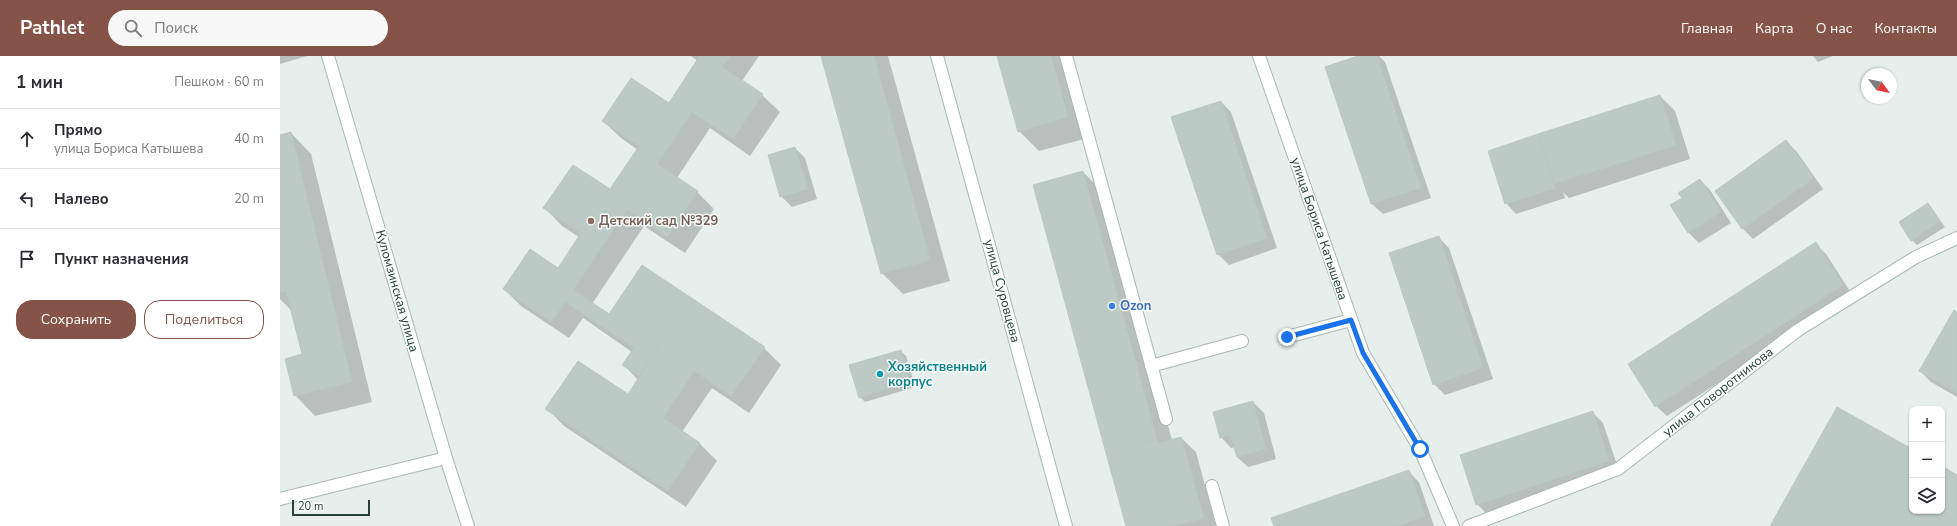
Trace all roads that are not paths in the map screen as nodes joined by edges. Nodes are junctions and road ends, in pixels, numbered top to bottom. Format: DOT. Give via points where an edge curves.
graph roads {
  1 [pos="328,56"];
  2 [pos="937,56"];
  3 [pos="1066,56"];
  4 [pos="1259,56"];
  5 [pos="1957,238"];
  6 [pos="1351,320"];
  7 [pos="1287,337"];
  8 [pos="1242,341"];
  9 [pos="1151,366"];
  10 [pos="1166,419"];
  11 [pos="446,458"];
  12 [pos="1212,486"];
  13 [pos="280,498"];
  14 [pos="468,526"];
  15 [pos="1066,526"];
  16 [pos="1223,526"];
  17 [pos="1453,526"];
  18 [pos="1469,526"];
  1 -- 11 [label="street, Куломзинская улица"];
  2 -- 15 [label="street, улица Суровцева"];
  3 -- 9 [label="street"];
  4 -- 6 [label="street, улица Бориса Катышева"];
  5 -- 18 [label="street, улица Поворотникова" via="1916,257 1798,330 1618,469"];
  6 -- 7 [label="street"];
  6 -- 17 [label="street, улица Бориса Катышева" via="1363,353 1420,449"];
  8 -- 9 [label="street"];
  9 -- 10 [label="street"];
  11 -- 13 [label="street"];
  11 -- 14 [label="street, Куломзинская улица"];
  12 -- 16 [label="street"];
}
